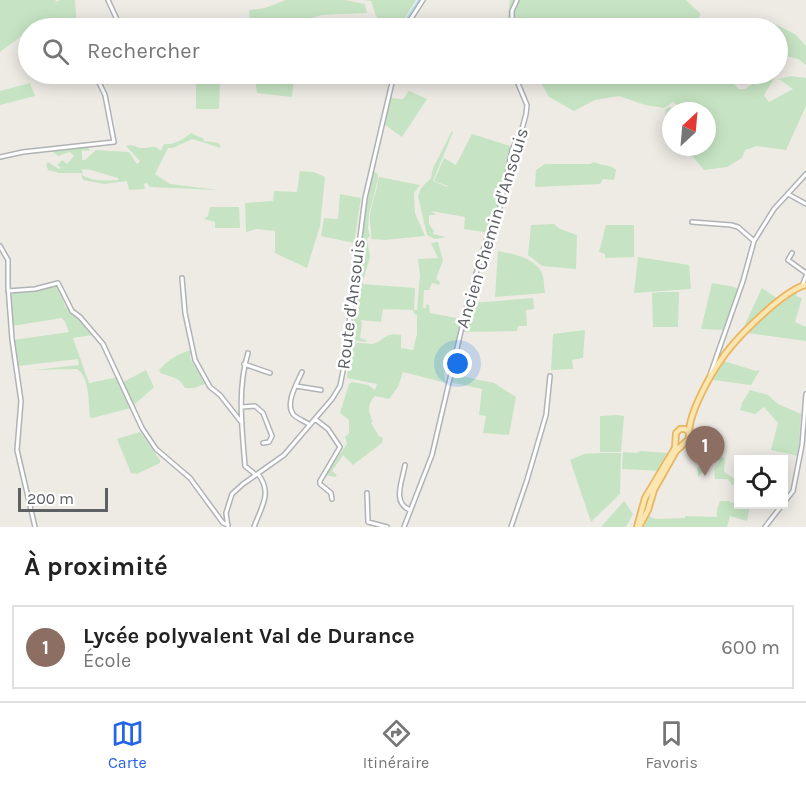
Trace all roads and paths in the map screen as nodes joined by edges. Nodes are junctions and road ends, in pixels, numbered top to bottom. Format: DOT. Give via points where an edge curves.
graph roads {
  1 [pos="108,0"];
  2 [pos="423,0"];
  3 [pos="517,0"];
  4 [pos="116,18"];
  5 [pos="411,18"];
  6 [pos="512,18"];
  7 [pos="100,84"];
  8 [pos="392,84"];
  9 [pos="518,84"];
  10 [pos="0,157"];
  11 [pos="806,174"];
  12 [pos="788,194"];
  13 [pos="806,204"];
  14 [pos="692,222"];
  15 [pos="754,241"];
  16 [pos="0,246"];
  17 [pos="792,253"];
  18 [pos="806,274"];
  19 [pos="182,278"];
  20 [pos="804,286"];
  21 [pos="8,291"];
  22 [pos="248,353"];
  23 [pos="244,364"];
  24 [pos="302,372"];
  25 [pos="270,373"];
  26 [pos="550,376"];
  27 [pos="710,379"];
  28 [pos="296,386"];
  29 [pos="321,390"];
  30 [pos="806,394"];
  31 [pos="242,407"];
  32 [pos="692,417"];
  33 [pos="315,419"];
  34 [pos="242,423"];
  35 [pos="310,425"];
  36 [pos="682,429"];
  37 [pos="689,432"];
  38 [pos="676,440"];
  39 [pos="263,443"];
  40 [pos="683,443"];
  41 [pos="405,465"];
  42 [pos="257,475"];
  43 [pos="367,493"];
  44 [pos="332,499"];
  45 [pos="410,510"];
  46 [pos="228,526"];
  47 [pos="35,527"];
  48 [pos="254,527"];
  49 [pos="387,527"];
  50 [pos="404,527"];
  51 [pos="511,527"];
  52 [pos="638,527"];
  53 [pos="765,527"];
  1 -- 4 [label="street"];
  2 -- 5 [label="street"];
  3 -- 6 [label="street"];
  7 -- 10 [label="street" via="114,142"];
  8 -- 33 [label="street, Route d'Ansouis" via="365,198 341,381"];
  9 -- 45 [label="street, Ancien Chemin d'Ansouis" via="527,105 526,114 469,297 432,455"];
  11 -- 12 [label="street"];
  12 -- 13 [label="street"];
  12 -- 15 [label="street"];
  14 -- 15 [label="street" via="738,227"];
  15 -- 27 [label="street"];
  16 -- 21 [label="street" via="8,260"];
  17 -- 18 [label="street" via="788,260"];
  18 -- 20 [label="street"];
  19 -- 34 [label="street" via="195,360 210,387"];
  20 -- 27 [label="main road" via="788,293 730,348"];
  21 -- 46 [label="street" via="58,284 72,311 103,344 142,428 156,449 189,477"];
  21 -- 47 [label="street" via="21,401 17,450"];
  22 -- 23 [label="street"];
  23 -- 25 [label="street"];
  23 -- 31 [label="street"];
  24 -- 28 [label="street"];
  26 -- 51 [label="street" via="546,415"];
  27 -- 32 [label="main road"];
  28 -- 29 [label="street"];
  28 -- 35 [label="street" via="292,411"];
  30 -- 53 [label="street" via="794,491"];
  31 -- 34 [label="street"];
  31 -- 39 [label="street" via="255,406 263,413 272,436"];
  32 -- 36 [label="main road"];
  32 -- 37 [label="main road"];
  33 -- 35 [label="street, Route d'Ansouis"];
  33 -- 44 [label="street" via="328,429 340,447 320,481"];
  34 -- 42 [label="street" via="245,466"];
  35 -- 42 [label="street, Route d'Ansouis" via="284,455"];
  36 -- 37 [label="main road"];
  36 -- 38 [label="main road" via="676,433"];
  37 -- 40 [label="main road" via="689,439"];
  38 -- 40 [label="main road"];
  38 -- 52 [label="main road" via="645,498"];
  40 -- 52 [label="main road" via="654,490"];
  41 -- 45 [label="street" via="399,501"];
  42 -- 46 [label="street, Route d'Ansouis" via="232,494 227,506"];
  42 -- 48 [label="street" via="267,489"];
  43 -- 49 [label="street" via="368,522"];
  45 -- 50 [label="street, Ancien Chemin d'Ansouis"];
}
